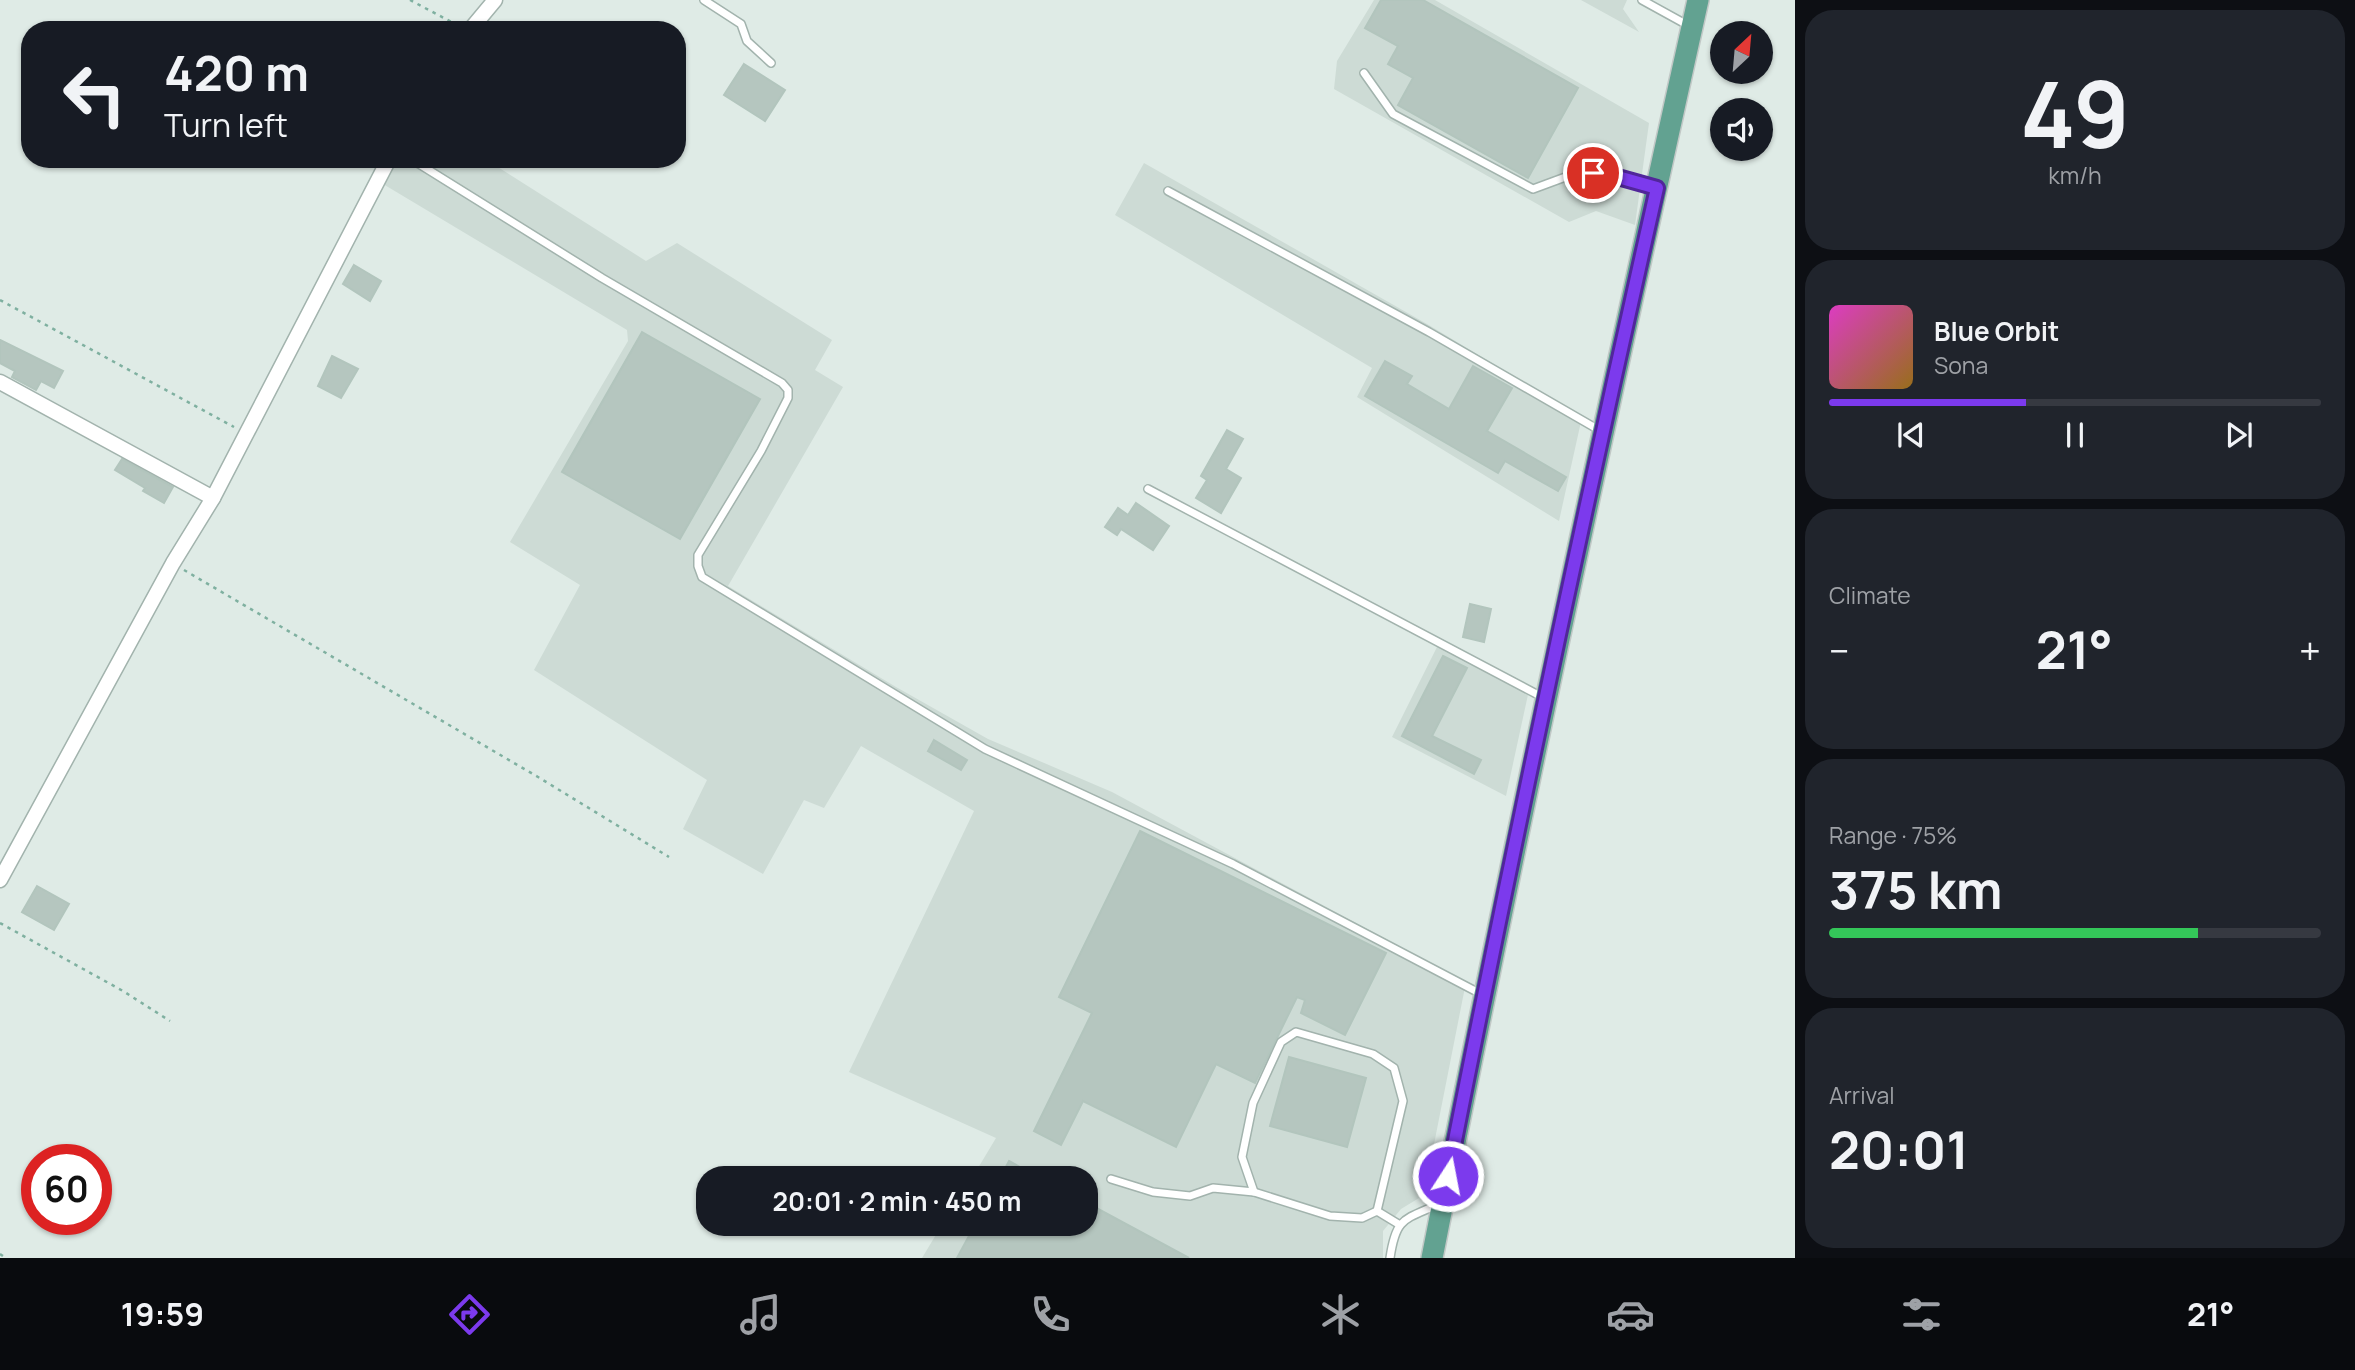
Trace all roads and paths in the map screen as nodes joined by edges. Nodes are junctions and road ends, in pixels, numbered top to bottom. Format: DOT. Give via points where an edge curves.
graph roads {
  1 [pos="410,0"];
  2 [pos="495,0"];
  3 [pos="704,0"];
  4 [pos="1642,0"];
  5 [pos="1698,0"];
  6 [pos="451,21"];
  7 [pos="476,21"];
  8 [pos="1692,27"];
  9 [pos="771,63"];
  10 [pos="1364,73"];
  11 [pos="384,168"];
  12 [pos="425,168"];
  13 [pos="1657,188"];
  14 [pos="1168,191"];
  15 [pos="0,300"];
  16 [pos="0,382"];
  17 [pos="1602,431"];
  18 [pos="246,434"];
  19 [pos="1148,489"];
  20 [pos="213,498"];
  21 [pos="173,563"];
  22 [pos="1546,699"];
  23 [pos="669,857"];
  24 [pos="0,880"];
  25 [pos="0,923"];
  26 [pos="1483,995"];
  27 [pos="170,1021"];
  28 [pos="1111,1179"];
  29 [pos="1254,1192"];
  30 [pos="1443,1202"];
  31 [pos="1377,1211"];
  32 [pos="1400,1225"];
  33 [pos="0,1254"];
  34 [pos="6,1258"];
  35 [pos="1390,1258"];
  36 [pos="1432,1258"];
  1 -- 6 [label="path"];
  2 -- 7 [label="street"];
  3 -- 9 [label="lane" via="741,24 747,41"];
  4 -- 8 [label="lane"];
  5 -- 8 [label="main road"];
  8 -- 13 [label="main road"];
  10 -- 13 [label="lane" via="1393,114 1534,189 1579,172 1607,174"];
  11 -- 18 [label="street"];
  12 -- 26 [label="lane" via="788,390 761,451 698,555 702,578 985,749 1233,864"];
  13 -- 17 [label="main road"];
  14 -- 17 [label="lane"];
  15 -- 18 [label="path"];
  16 -- 20 [label="street"];
  17 -- 22 [label="main road"];
  18 -- 20 [label="street"];
  19 -- 22 [label="lane"];
  20 -- 21 [label="street"];
  21 -- 23 [label="path"];
  21 -- 24 [label="street"];
  22 -- 26 [label="main road"];
  25 -- 27 [label="path"];
  26 -- 30 [label="main road"];
  28 -- 29 [label="lane" via="1153,1192 1190,1196 1213,1188"];
  29 -- 31 [label="lane" via="1330,1216 1362,1218"];
  29 -- 31 [label="lane" via="1242,1157 1253,1103 1280,1042 1296,1032 1373,1054 1394,1068 1403,1101"];
  30 -- 32 [label="lane"];
  30 -- 36 [label="main road"];
  31 -- 32 [label="lane"];
  32 -- 35 [label="lane" via="1393,1234"];
  33 -- 34 [label="path"];
}
